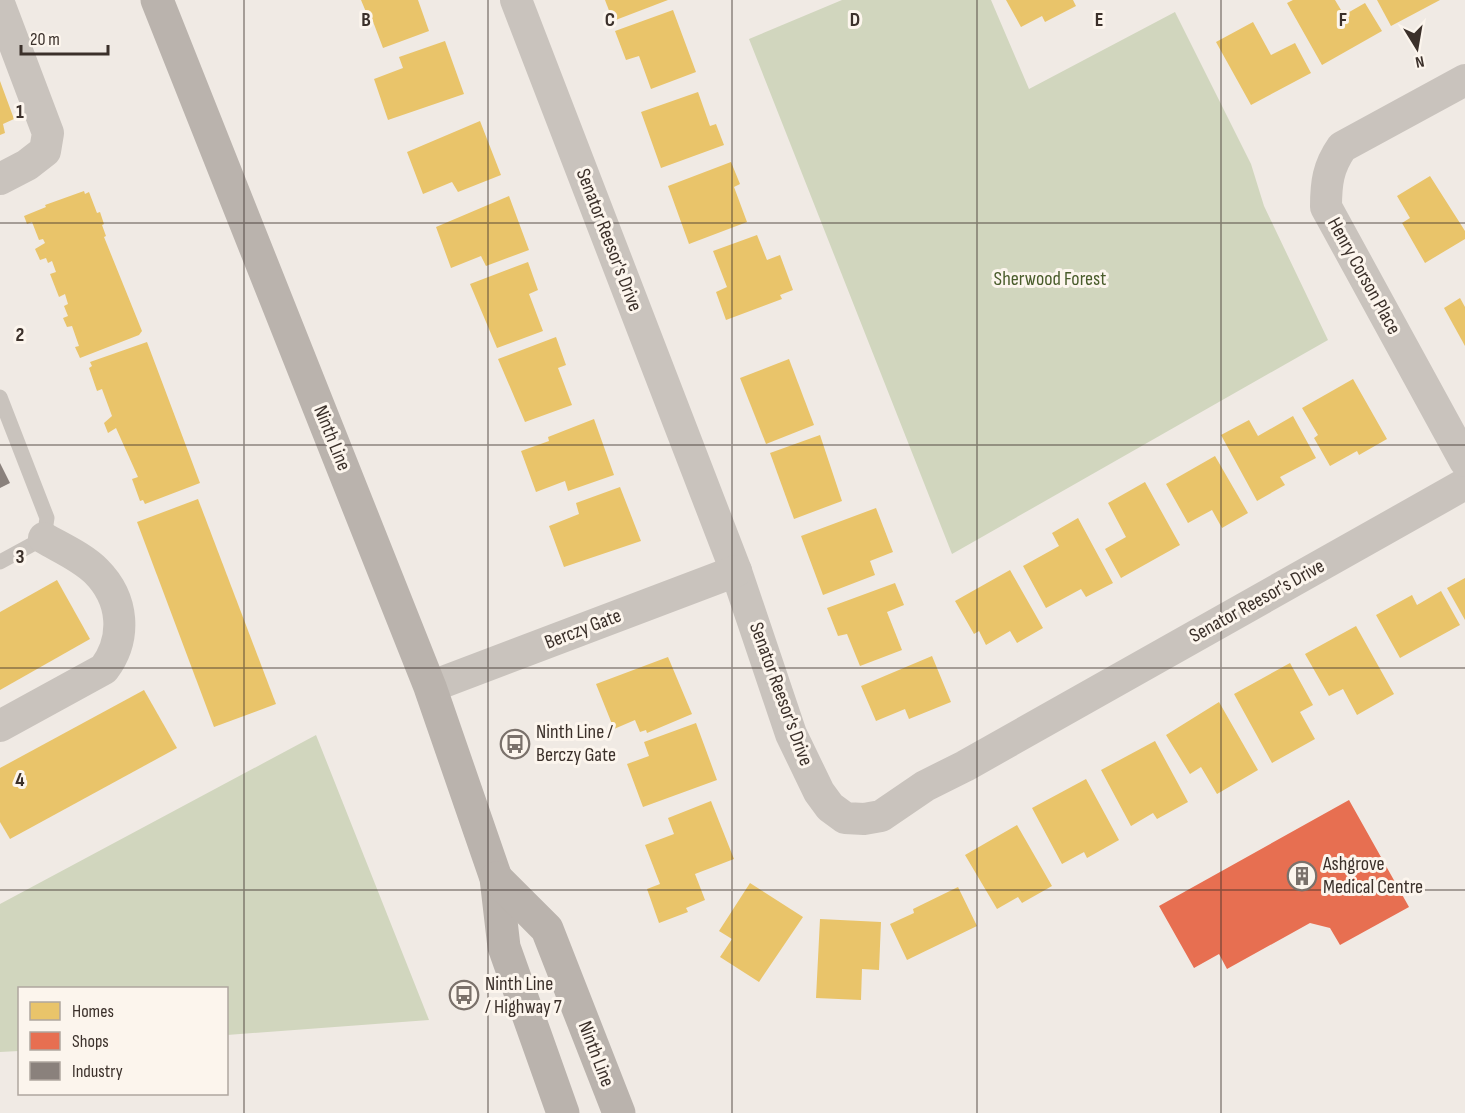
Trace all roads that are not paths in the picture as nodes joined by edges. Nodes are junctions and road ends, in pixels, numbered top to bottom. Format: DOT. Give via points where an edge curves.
graph roads {
  1 [pos="516,0"];
  2 [pos="158,1"];
  3 [pos="0,6"];
  4 [pos="1465,80"];
  5 [pos="0,178"];
  6 [pos="0,398"];
  7 [pos="1465,461"];
  8 [pos="1465,484"];
  9 [pos="44,538"];
  10 [pos="0,562"];
  11 [pos="736,571"];
  12 [pos="430,687"];
  13 [pos="0,726"];
  14 [pos="496,878"];
  15 [pos="563,1113"];
  16 [pos="619,1113"];
  1 -- 11 [label="street, Senator Reesor's Drive"];
  2 -- 12 [label="main road, Ninth Line"];
  3 -- 5 [label="street" via="48,133 45,151"];
  4 -- 7 [label="street, Henry Corson Place" via="1342,147 1331,162 1326,180 1326,207"];
  6 -- 9 [label="lane" via="47,518"];
  8 -- 11 [label="street, Senator Reesor's Drive" via="925,786 881,816 864,819 845,818 819,792 791,734"];
  9 -- 10 [label="lane"];
  9 -- 13 [label="street" via="97,571 113,596 121,619 119,640 104,669"];
  11 -- 12 [label="street, Berczy Gate"];
  12 -- 14 [label="main road, Ninth Line"];
  14 -- 15 [label="main road, Ninth Line" via="504,947"];
  14 -- 16 [label="main road, Ninth Line" via="548,929"];
}
